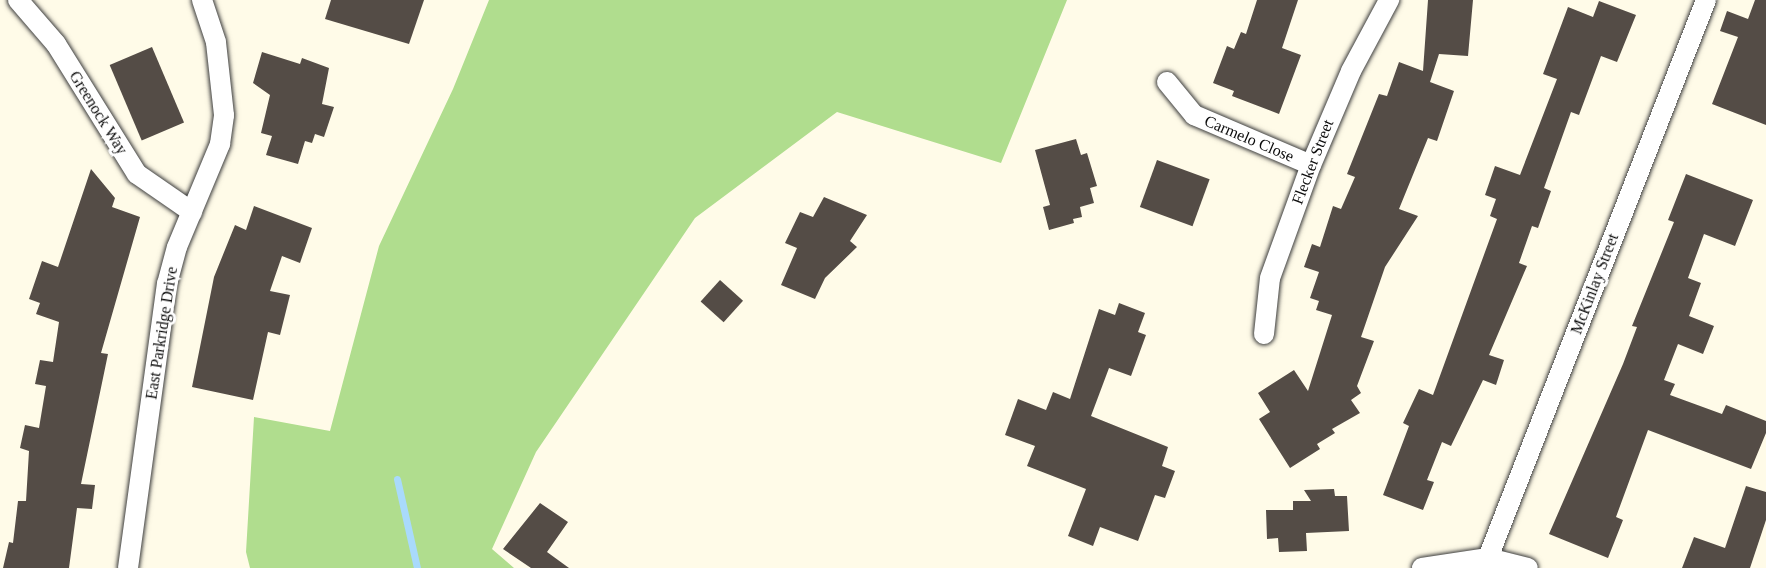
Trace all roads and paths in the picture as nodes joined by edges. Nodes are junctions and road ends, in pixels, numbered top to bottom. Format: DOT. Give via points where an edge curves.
graph roads {
  1 [pos="18,0"];
  2 [pos="202,0"];
  3 [pos="1389,0"];
  4 [pos="1706,0"];
  5 [pos="1167,82"];
  6 [pos="1311,165"];
  7 [pos="192,212"];
  8 [pos="1264,334"];
  9 [pos="1486,563"];
  10 [pos="128,568"];
  11 [pos="1422,568"];
  12 [pos="1528,568"];
  1 -- 7 [label="street, Greenock Way" via="56,44 137,174"];
  2 -- 7 [label="street, East Parkridge Drive" via="216,42 224,115 220,144"];
  3 -- 6 [label="street, Flecker Street" via="1351,71"];
  4 -- 9 [label="street, McKinlay Street"];
  5 -- 6 [label="street, Carmelo Close" via="1194,115"];
  6 -- 8 [label="street, Flecker Street" via="1270,278"];
  7 -- 10 [label="street, East Parkridge Drive" via="167,284"];
  9 -- 11 [label="street"];
  9 -- 12 [label="street"];
}
